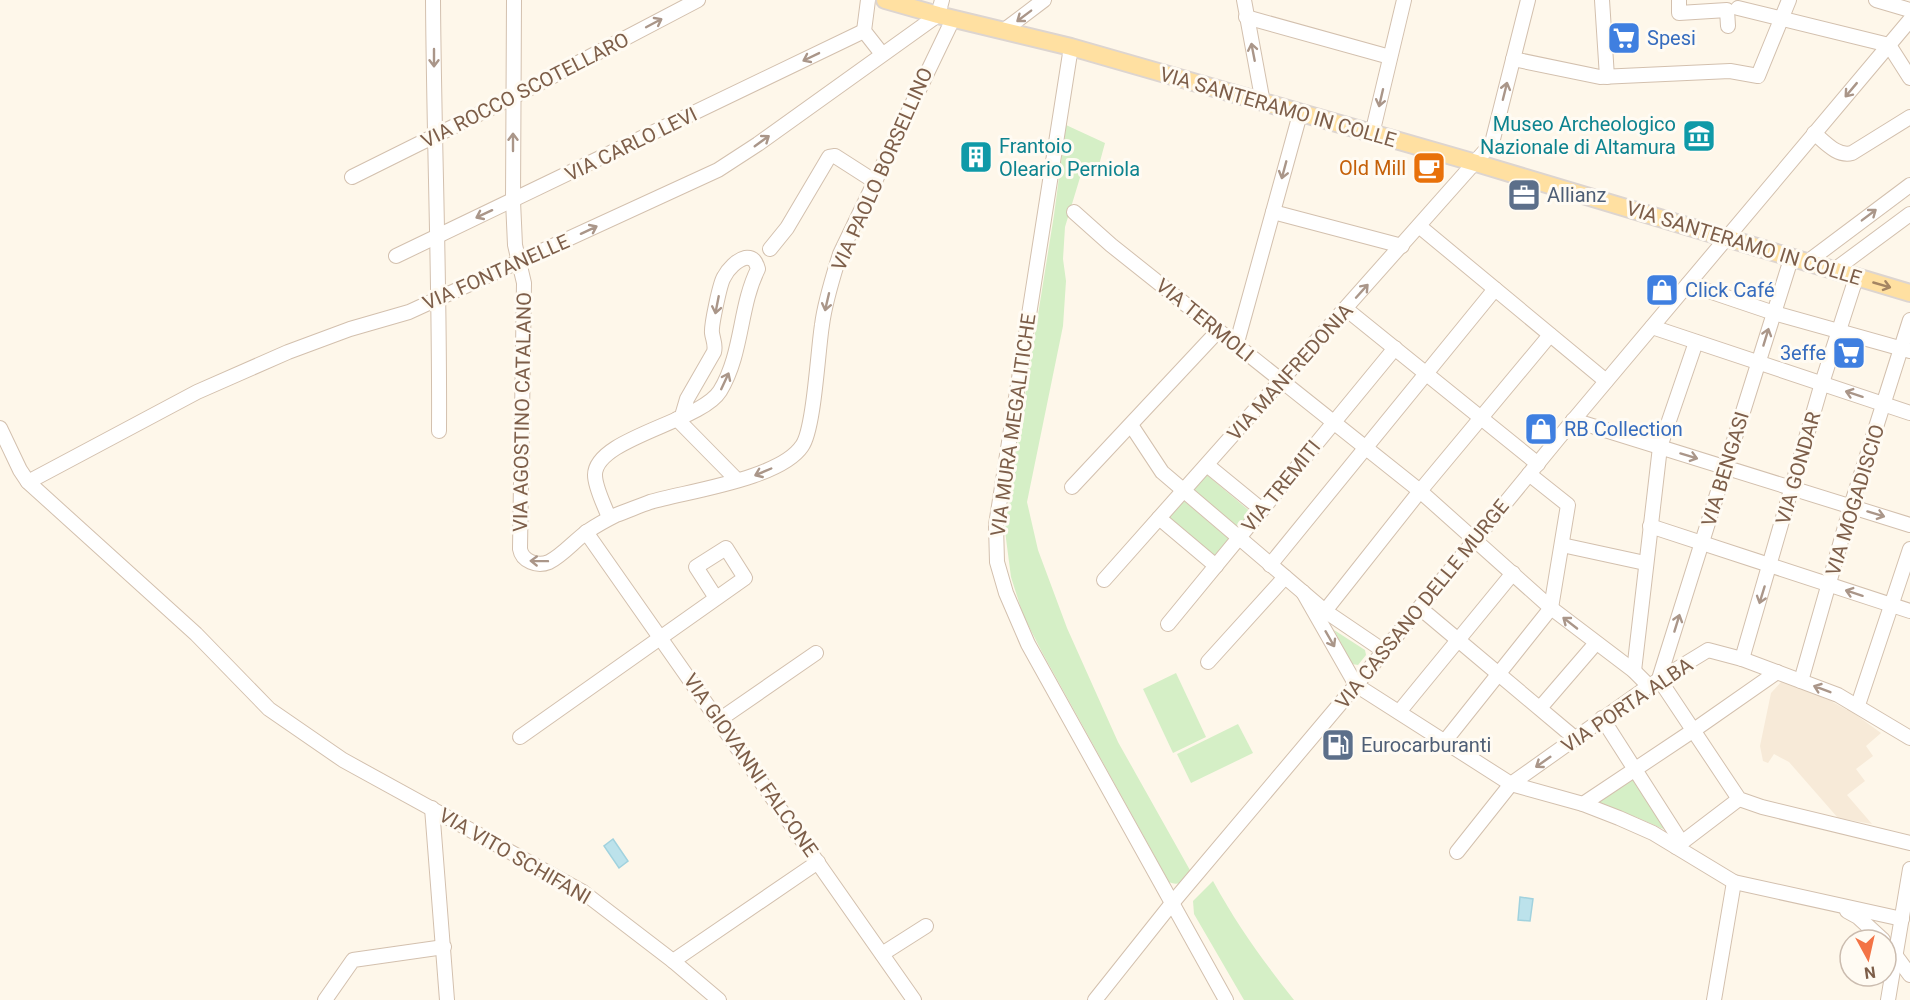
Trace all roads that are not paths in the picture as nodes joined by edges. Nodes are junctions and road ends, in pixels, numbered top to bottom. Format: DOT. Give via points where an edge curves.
graph roads {
  1 [pos="433,0"];
  2 [pos="514,0"];
  3 [pos="698,0"];
  4 [pos="868,0"];
  5 [pos="885,0"];
  6 [pos="1044,0"];
  7 [pos="1244,0"];
  8 [pos="1404,0"];
  9 [pos="1528,0"];
  10 [pos="1602,0"];
  11 [pos="1678,0"];
  12 [pos="1789,0"];
  13 [pos="1876,0"];
  14 [pos="1738,8"];
  15 [pos="1910,10"];
  16 [pos="944,11"];
  17 [pos="1246,17"];
  18 [pos="1782,18"];
  19 [pos="1910,20"];
  20 [pos="1728,26"];
  21 [pos="864,31"];
  22 [pos="1003,31"];
  23 [pos="1889,45"];
  24 [pos="1071,47"];
  25 [pos="882,54"];
  26 [pos="1390,57"];
  27 [pos="1513,59"];
  28 [pos="1607,77"];
  29 [pos="1910,78"];
  30 [pos="513,97"];
  31 [pos="1263,103"];
  32 [pos="1300,114"];
  33 [pos="1910,117"];
  34 [pos="1814,133"];
  35 [pos="1372,134"];
  36 [pos="434,137"];
  37 [pos="1476,163"];
  38 [pos="352,177"];
  39 [pos="874,181"];
  40 [pos="1910,184"];
  41 [pos="513,201"];
  42 [pos="1074,212"];
  43 [pos="1273,212"];
  44 [pos="1910,214"];
  45 [pos="1419,226"];
  46 [pos="438,236"];
  47 [pos="1726,237"];
  48 [pos="1402,246"];
  49 [pos="396,256"];
  50 [pos="1798,261"];
  51 [pos="518,263"];
  52 [pos="755,263"];
  53 [pos="1833,271"];
  54 [pos="1856,278"];
  55 [pos="1688,285"];
  56 [pos="1495,289"];
  57 [pos="1910,293"];
  58 [pos="440,297"];
  59 [pos="1346,309"];
  60 [pos="1774,313"];
  61 [pos="1910,320"];
  62 [pos="1652,327"];
  63 [pos="1218,331"];
  64 [pos="1839,331"];
  65 [pos="1550,335"];
  66 [pos="1696,342"];
  67 [pos="1236,346"];
  68 [pos="1395,348"];
  69 [pos="1906,350"];
  70 [pos="1758,363"];
  71 [pos="1428,374"];
  72 [pos="1606,381"];
  73 [pos="1281,382"];
  74 [pos="1822,384"];
  75 [pos="1884,404"];
  76 [pos="1910,413"];
  77 [pos="679,418"];
  78 [pos="1480,418"];
  79 [pos="1573,420"];
  80 [pos="1333,422"];
  81 [pos="1131,425"];
  82 [pos="0,428"];
  83 [pos="439,431"];
  84 [pos="1660,447"];
  85 [pos="1366,448"];
  86 [pos="1207,465"];
  87 [pos="1726,467"];
  88 [pos="1533,469"];
  89 [pos="737,480"];
  90 [pos="28,482"];
  91 [pos="1072,488"];
  92 [pos="1791,488"];
  93 [pos="1184,491"];
  94 [pos="1420,491"];
  95 [pos="1851,507"];
  96 [pos="1262,510"];
  97 [pos="609,518"];
  98 [pos="1159,518"];
  99 [pos="1910,525"];
  100 [pos="1650,526"];
  101 [pos="586,532"];
  102 [pos="1239,538"];
  103 [pos="1475,541"];
  104 [pos="1702,543"];
  105 [pos="1562,545"];
  106 [pos="1910,549"];
  107 [pos="1645,563"];
  108 [pos="1270,565"];
  109 [pos="1216,566"];
  110 [pos="1771,566"];
  111 [pos="1513,573"];
  112 [pos="1285,577"];
  113 [pos="1104,580"];
  114 [pos="1830,585"];
  115 [pos="1303,592"];
  116 [pos="716,598"];
  117 [pos="1891,605"];
  118 [pos="1420,608"];
  119 [pos="1551,608"];
  120 [pos="1325,611"];
  121 [pos="1910,611"];
  122 [pos="1168,624"];
  123 [pos="661,637"];
  124 [pos="1459,640"];
  125 [pos="1596,643"];
  126 [pos="1384,651"];
  127 [pos="816,654"];
  128 [pos="1742,659"];
  129 [pos="1208,662"];
  130 [pos="1634,672"];
  131 [pos="1777,672"];
  132 [pos="1498,674"];
  133 [pos="1801,681"];
  134 [pos="1654,682"];
  135 [pos="1356,685"];
  136 [pos="1858,705"];
  137 [pos="1540,708"];
  138 [pos="1399,712"];
  139 [pos="1602,718"];
  140 [pos="719,720"];
  141 [pos="1694,730"];
  142 [pos="520,737"];
  143 [pos="1910,738"];
  144 [pos="1576,739"];
  145 [pos="1445,741"];
  146 [pos="1634,771"];
  147 [pos="1511,784"];
  148 [pos="1739,799"];
  149 [pos="1583,804"];
  150 [pos="432,808"];
  151 [pos="1910,843"];
  152 [pos="1678,845"];
  153 [pos="1457,852"];
  154 [pos="818,862"];
  155 [pos="1910,869"];
  156 [pos="1734,882"];
  157 [pos="1173,902"];
  158 [pos="1831,903"];
  159 [pos="1902,919"];
  160 [pos="926,927"];
  161 [pos="1869,928"];
  162 [pos="1897,928"];
  163 [pos="444,948"];
  164 [pos="882,954"];
  165 [pos="1898,959"];
  166 [pos="673,961"];
  167 [pos="1910,975"];
  168 [pos="325,1000"];
  169 [pos="447,1000"];
  170 [pos="719,1000"];
  171 [pos="914,1000"];
  172 [pos="1095,1000"];
  173 [pos="1226,1000"];
  174 [pos="1714,1000"];
  1 -- 36 [label="street, one-way"];
  2 -- 30 [label="street"];
  30 -- 3 [label="street, VIA ROCCO SCOTELLARO, one-way"];
  4 -- 21 [label="street"];
  5 -- 16 [label="main road, VIA SANTERAMO IN COLLE"];
  6 -- 22 [label="street, one-way"];
  7 -- 17 [label="street"];
  8 -- 26 [label="street"];
  9 -- 27 [label="street, VIA MANFREDONIA"];
  10 -- 28 [label="street"];
  11 -- 20 [label="street" via="1679,12 1727,10"];
  12 -- 18 [label="street"];
  13 -- 15 [label="street"];
  14 -- 18 [label="street"];
  16 -- 22 [label="main road, VIA SANTERAMO IN COLLE"];
  16 -- 25 [label="street, VIA FONTANELLE"];
  16 -- 39 [label="street, VIA PAOLO BORSELLINO"];
  17 -- 26 [label="street"];
  31 -- 17 [label="street, one-way"];
  18 -- 23 [label="street"];
  18 -- 28 [label="street" via="1758,76 1730,71"];
  19 -- 23 [label="street, VIA CASSANO DELLE MURGE"];
  21 -- 25 [label="street"];
  21 -- 41 [label="street, VIA CARLO LEVI, one-way"];
  22 -- 24 [label="main road, VIA SANTERAMO IN COLLE"];
  23 -- 29 [label="street"];
  23 -- 34 [label="street, VIA CASSANO DELLE MURGE, one-way"];
  24 -- 31 [label="main road, VIA SANTERAMO IN COLLE"];
  24 -- 157 [label="street, VIA MURA MEGALITICHE" via="996,525 997,562 1028,644"];
  51 -- 25 [label="street, VIA FONTANELLE, one-way" via="718,170"];
  26 -- 35 [label="street, one-way"];
  27 -- 28 [label="street"];
  37 -- 27 [label="street, VIA MANFREDONIA, one-way" via="1492,143"];
  30 -- 36 [label="street, VIA ROCCO SCOTELLARO"];
  41 -- 30 [label="street, one-way"];
  31 -- 32 [label="main road, VIA SANTERAMO IN COLLE"];
  32 -- 35 [label="main road, VIA SANTERAMO IN COLLE"];
  32 -- 43 [label="street, one-way"];
  33 -- 34 [label="street" via="1852,153 1840,154"];
  34 -- 47 [label="street, VIA CASSANO DELLE MURGE"];
  35 -- 37 [label="main road, VIA SANTERAMO IN COLLE"];
  36 -- 38 [label="street, VIA ROCCO SCOTELLARO"];
  36 -- 46 [label="street"];
  37 -- 45 [label="street, VIA MANFREDONIA"];
  37 -- 47 [label="main road, VIA SANTERAMO IN COLLE"];
  39 -- 52 [label="street" via="836,156 829,157 787,228"];
  39 -- 89 [label="street, VIA PAOLO BORSELLINO, one-way" via="832,280 804,444 777,466"];
  50 -- 40 [label="street, one-way"];
  41 -- 46 [label="street, VIA CARLO LEVI, one-way"];
  41 -- 51 [label="street"];
  42 -- 63 [label="street, VIA TERMOLI"];
  43 -- 48 [label="street"];
  43 -- 67 [label="street"];
  44 -- 53 [label="street"];
  45 -- 48 [label="street, VIA MANFREDONIA"];
  45 -- 56 [label="street"];
  46 -- 49 [label="street, VIA CARLO LEVI"];
  46 -- 58 [label="street"];
  47 -- 50 [label="main road, VIA SANTERAMO IN COLLE"];
  47 -- 55 [label="street, VIA CASSANO DELLE MURGE"];
  59 -- 48 [label="street, VIA MANFREDONIA, one-way"];
  50 -- 53 [label="main road, VIA SANTERAMO IN COLLE"];
  50 -- 60 [label="street, VIA BENGASI"];
  51 -- 58 [label="street, VIA FONTANELLE"];
  101 -- 51 [label="street, VIA AGOSTINO CATALANO, one-way" via="548,562 529,562 519,549 524,283"];
  77 -- 52 [label="street, one-way" via="707,404 721,390 731,367"];
  52 -- 77 [label="street, one-way" via="743,258 724,277 712,331 714,352"];
  53 -- 54 [label="main road, VIA SANTERAMO IN COLLE"];
  54 -- 57 [label="main road, VIA SANTERAMO IN COLLE, one-way"];
  54 -- 64 [label="street, VIA GONDAR"];
  55 -- 60 [label="street"];
  55 -- 62 [label="street, VIA CASSANO DELLE MURGE"];
  56 -- 65 [label="street"];
  56 -- 71 [label="street"];
  58 -- 83 [label="street"];
  58 -- 90 [label="street, VIA FONTANELLE" via="409,312 288,352 197,392"];
  59 -- 68 [label="street"];
  59 -- 73 [label="street, VIA MANFREDONIA"];
  60 -- 64 [label="street"];
  70 -- 60 [label="street, VIA BENGASI, one-way"];
  61 -- 69 [label="street, VIA MOGADISCIO"];
  62 -- 66 [label="street"];
  62 -- 72 [label="street, VIA CASSANO DELLE MURGE"];
  63 -- 67 [label="street, VIA TERMOLI"];
  63 -- 81 [label="street"];
  64 -- 69 [label="street"];
  64 -- 74 [label="street, VIA GONDAR"];
  65 -- 72 [label="street"];
  65 -- 78 [label="street"];
  66 -- 70 [label="street"];
  66 -- 84 [label="street"];
  67 -- 73 [label="street, VIA TERMOLI"];
  68 -- 71 [label="street"];
  68 -- 80 [label="street, VIA TREMITI"];
  69 -- 75 [label="street, VIA MOGADISCIO"];
  70 -- 74 [label="street"];
  70 -- 87 [label="street, VIA BENGASI"];
  71 -- 78 [label="street"];
  71 -- 85 [label="street"];
  72 -- 79 [label="street, VIA CASSANO DELLE MURGE"];
  73 -- 80 [label="street, VIA TERMOLI"];
  73 -- 86 [label="street, VIA MANFREDONIA"];
  75 -- 74 [label="street, one-way"];
  74 -- 92 [label="street, VIA GONDAR"];
  75 -- 76 [label="street"];
  75 -- 95 [label="street, VIA MOGADISCIO"];
  77 -- 89 [label="street"];
  77 -- 97 [label="street" via="628,441 600,462 595,474"];
  78 -- 88 [label="street"];
  78 -- 94 [label="street"];
  79 -- 84 [label="street"];
  79 -- 88 [label="street, VIA CASSANO DELLE MURGE"];
  80 -- 85 [label="street, VIA TERMOLI"];
  80 -- 96 [label="street, VIA TREMITI"];
  81 -- 91 [label="street"];
  81 -- 93 [label="street" via="1162,472"];
  82 -- 90 [label="street, VIA VITO SCHIFANI"];
  84 -- 87 [label="street, one-way"];
  84 -- 100 [label="street"];
  85 -- 94 [label="street, VIA TERMOLI"];
  85 -- 108 [label="street"];
  86 -- 93 [label="street, VIA MANFREDONIA"];
  86 -- 96 [label="street"];
  87 -- 92 [label="street"];
  87 -- 104 [label="street, VIA BENGASI"];
  88 -- 103 [label="street, VIA CASSANO DELLE MURGE"];
  88 -- 105 [label="street" via="1568,505"];
  89 -- 97 [label="street, VIA PAOLO BORSELLINO" via="650,502"];
  90 -- 150 [label="street, VIA VITO SCHIFANI" via="196,634 269,709 343,760"];
  92 -- 95 [label="street"];
  92 -- 110 [label="street, VIA GONDAR"];
  93 -- 98 [label="street, VIA MANFREDONIA"];
  93 -- 102 [label="street"];
  94 -- 103 [label="street, VIA TERMOLI"];
  94 -- 120 [label="street"];
  95 -- 99 [label="street, one-way"];
  95 -- 114 [label="street, VIA MOGADISCIO"];
  96 -- 102 [label="street, VIA TREMITI"];
  97 -- 101 [label="street, VIA PAOLO BORSELLINO"];
  98 -- 109 [label="street"];
  98 -- 113 [label="street, VIA MANFREDONIA"];
  100 -- 104 [label="street"];
  100 -- 107 [label="street"];
  101 -- 123 [label="street, VIA GIOVANNI FALCONE"];
  102 -- 108 [label="street"];
  102 -- 109 [label="street, VIA TREMITI"];
  103 -- 111 [label="street, VIA TERMOLI"];
  103 -- 118 [label="street, VIA CASSANO DELLE MURGE"];
  104 -- 110 [label="street"];
  134 -- 104 [label="street, VIA BENGASI, one-way"];
  105 -- 107 [label="street"];
  105 -- 119 [label="street"];
  106 -- 117 [label="street"];
  107 -- 130 [label="street"];
  108 -- 112 [label="street"];
  109 -- 122 [label="street, VIA TREMITI"];
  110 -- 114 [label="street"];
  110 -- 128 [label="street, VIA GONDAR, one-way"];
  111 -- 119 [label="street, VIA TERMOLI"];
  111 -- 124 [label="street"];
  112 -- 115 [label="street"];
  112 -- 129 [label="street"];
  117 -- 114 [label="street, one-way"];
  114 -- 133 [label="street, VIA MOGADISCIO"];
  115 -- 120 [label="street"];
  115 -- 135 [label="street, one-way"];
  116 -- 123 [label="street"];
  117 -- 121 [label="street"];
  117 -- 136 [label="street"];
  118 -- 124 [label="street"];
  118 -- 126 [label="street, VIA CASSANO DELLE MURGE"];
  125 -- 119 [label="street, VIA TERMOLI, one-way"];
  119 -- 132 [label="street"];
  120 -- 126 [label="street"];
  123 -- 140 [label="street, VIA GIOVANNI FALCONE"];
  123 -- 142 [label="street"];
  124 -- 132 [label="street"];
  124 -- 138 [label="street"];
  125 -- 130 [label="street, VIA TERMOLI"];
  125 -- 137 [label="street"];
  126 -- 135 [label="street, VIA CASSANO DELLE MURGE"];
  127 -- 140 [label="street"];
  128 -- 131 [label="street, VIA PORTA ALBA"];
  128 -- 134 [label="street, VIA PORTA ALBA" via="1708,650"];
  130 -- 134 [label="street, VIA TERMOLI"];
  131 -- 133 [label="street, VIA PORTA ALBA"];
  131 -- 141 [label="street"];
  132 -- 137 [label="street"];
  132 -- 145 [label="street"];
  136 -- 133 [label="street, VIA PORTA ALBA, one-way"];
  134 -- 139 [label="street, VIA PORTA ALBA"];
  134 -- 141 [label="street, VIA TERMOLI"];
  135 -- 138 [label="street"];
  135 -- 157 [label="street, VIA CASSANO DELLE MURGE"];
  136 -- 143 [label="street, VIA PORTA ALBA"];
  137 -- 144 [label="street"];
  138 -- 145 [label="street"];
  139 -- 144 [label="street, VIA PORTA ALBA"];
  139 -- 146 [label="street"];
  140 -- 154 [label="street, VIA GIOVANNI FALCONE"];
  141 -- 146 [label="street"];
  141 -- 148 [label="street, VIA TERMOLI"];
  144 -- 147 [label="street, VIA PORTA ALBA, one-way"];
  145 -- 147 [label="street"];
  146 -- 149 [label="street"];
  146 -- 152 [label="street"];
  147 -- 149 [label="street"];
  147 -- 153 [label="street, VIA PORTA ALBA"];
  148 -- 151 [label="street"];
  148 -- 152 [label="street"];
  149 -- 152 [label="street"];
  150 -- 163 [label="street"];
  150 -- 166 [label="street, VIA VITO SCHIFANI" via="583,892"];
  152 -- 156 [label="street"];
  154 -- 164 [label="street, VIA GIOVANNI FALCONE"];
  154 -- 166 [label="street"];
  155 -- 159 [label="street"];
  156 -- 158 [label="street"];
  156 -- 174 [label="street"];
  157 -- 172 [label="street, VIA CASSANO DELLE MURGE"];
  157 -- 173 [label="street, VIA MURA MEGALITICHE"];
  158 -- 159 [label="street"];
  158 -- 161 [label="street" via="1858,917"];
  159 -- 162 [label="street"];
  160 -- 164 [label="street"];
  163 -- 168 [label="street" via="353,960"];
  163 -- 169 [label="street"];
  164 -- 171 [label="street, VIA GIOVANNI FALCONE"];
  165 -- 167 [label="street"];
  166 -- 170 [label="street, VIA VITO SCHIFANI"];
}
